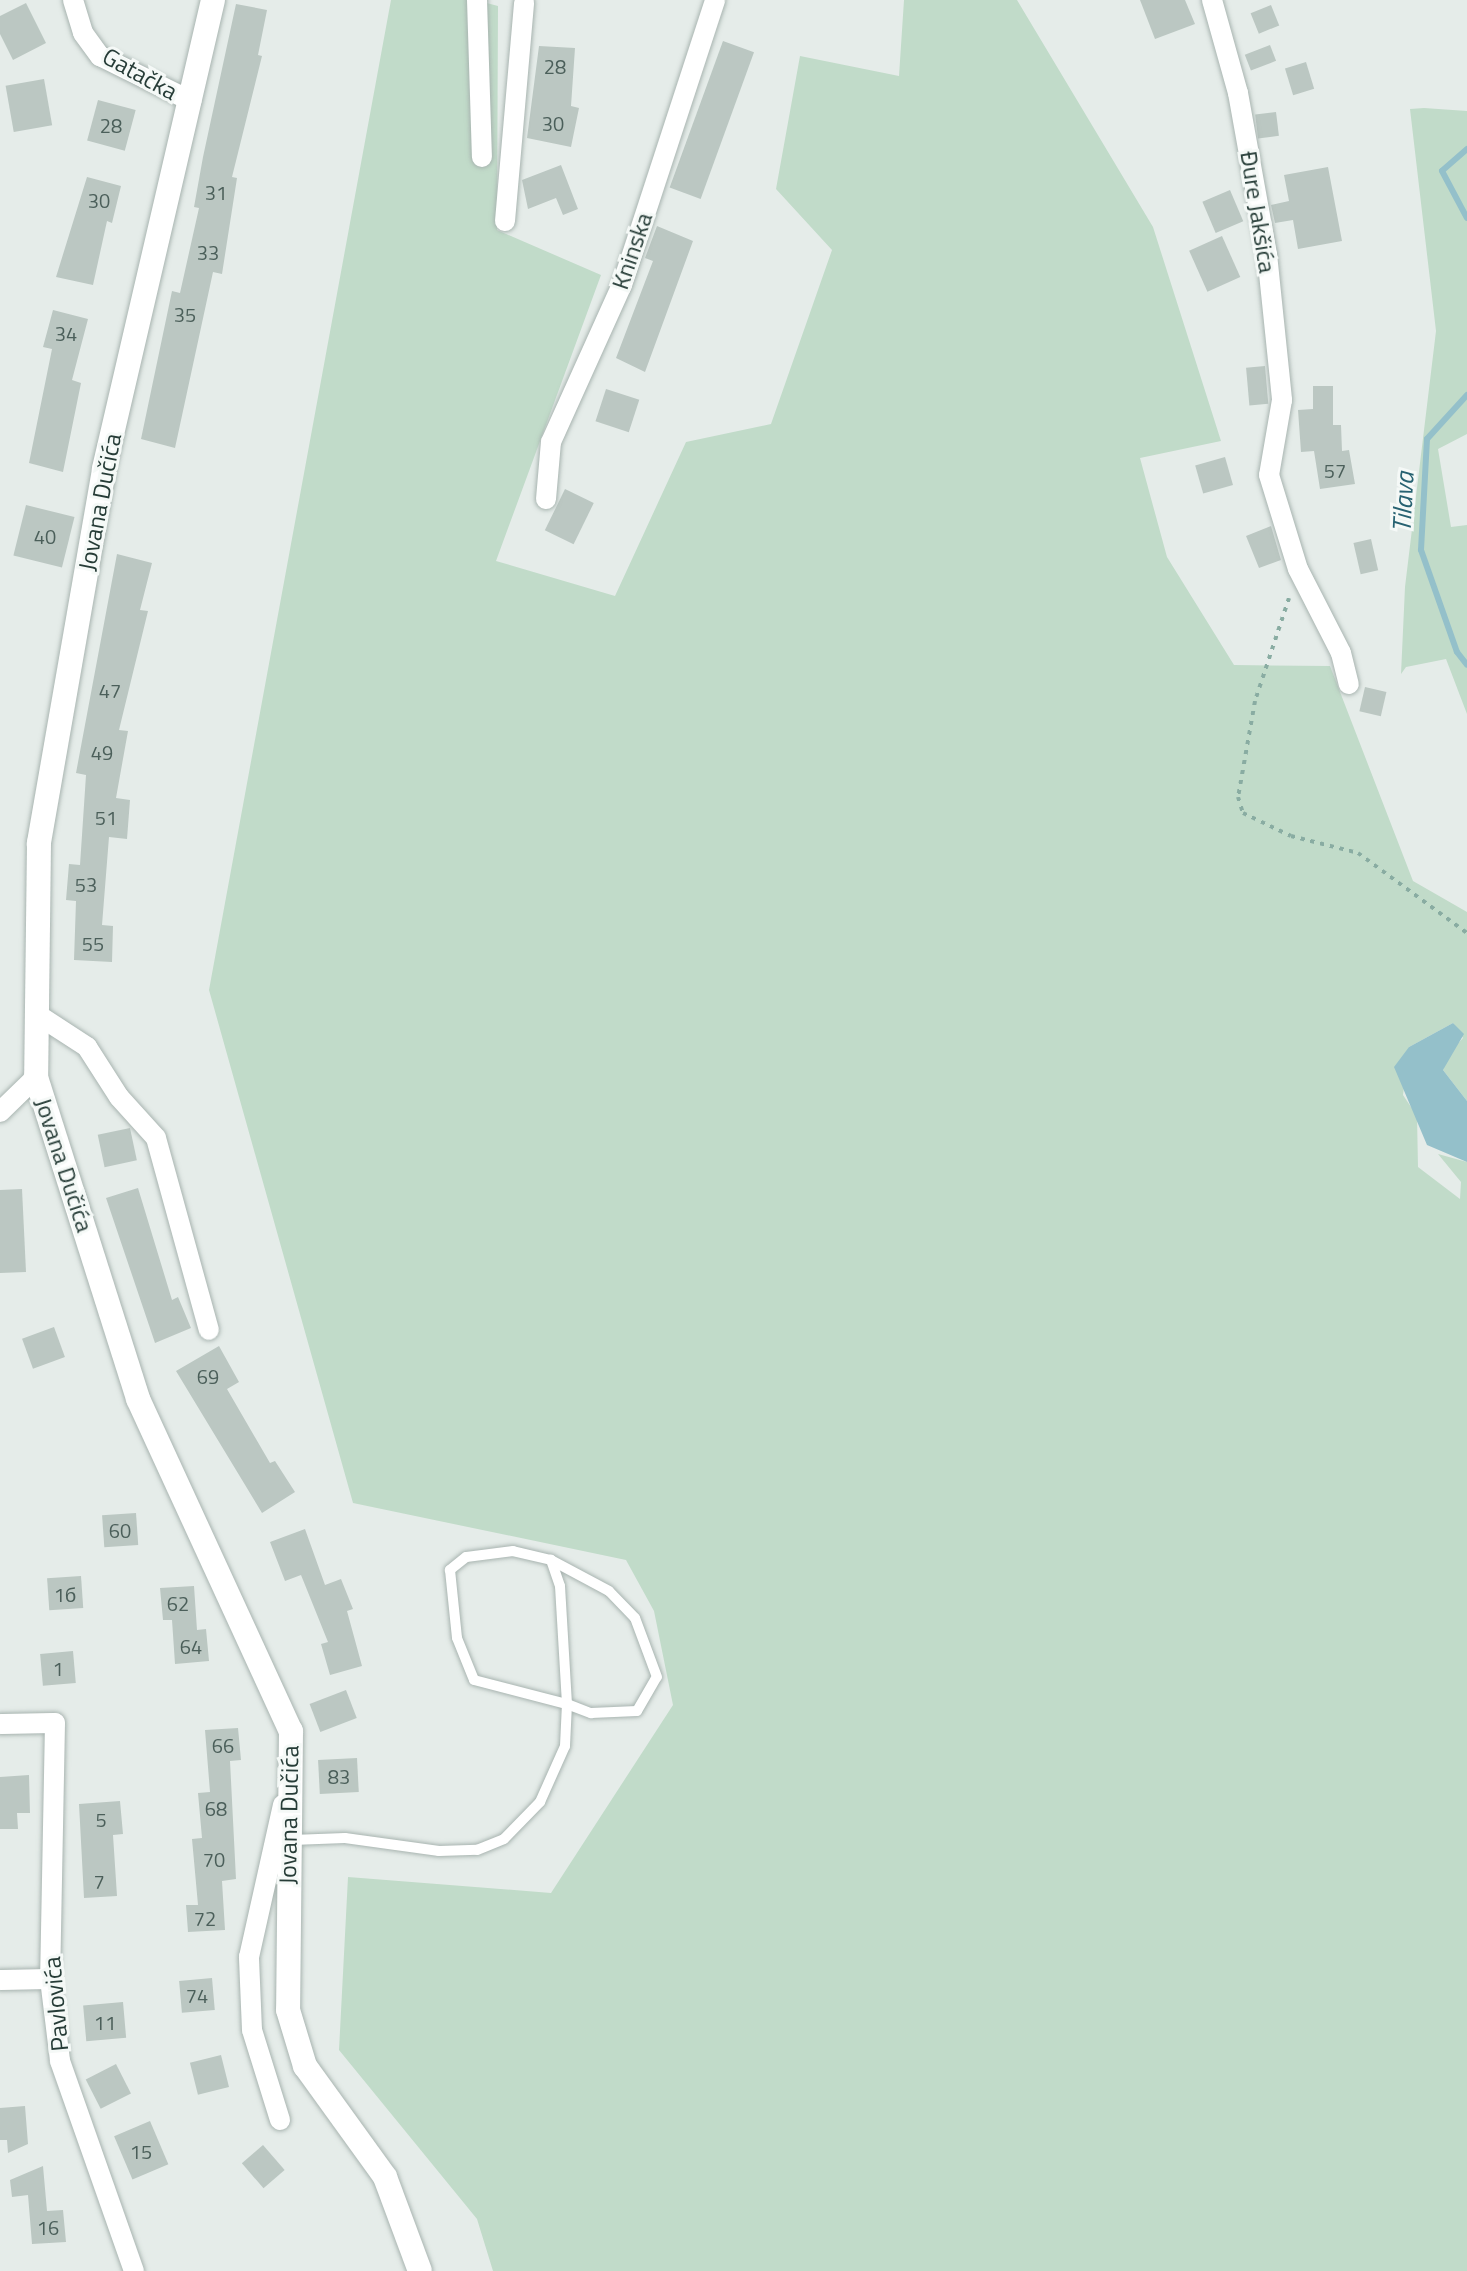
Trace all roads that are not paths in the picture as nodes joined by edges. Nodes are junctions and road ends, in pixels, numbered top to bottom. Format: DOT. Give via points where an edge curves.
graph roads {
  1 [pos="73,0"];
  2 [pos="213,0"];
  3 [pos="477,0"];
  4 [pos="715,0"];
  5 [pos="1212,0"];
  6 [pos="524,1"];
  7 [pos="191,101"];
  8 [pos="482,157"];
  9 [pos="505,221"];
  10 [pos="546,499"];
  11 [pos="1349,684"];
  12 [pos="38,1015"];
  13 [pos="36,1077"];
  14 [pos="0,1112"];
  15 [pos="209,1330"];
  16 [pos="551,1560"];
  17 [pos="567,1704"];
  18 [pos="0,1724"];
  19 [pos="290,1778"];
  20 [pos="290,1840"];
  21 [pos="50,1979"];
  22 [pos="0,1980"];
  23 [pos="280,2120"];
  24 [pos="134,2271"];
  25 [pos="420,2271"];
  1 -- 7 [label="street, Gatačka" via="83,33 100,56"];
  2 -- 7 [label="main road, Jovana Dučića"];
  3 -- 8 [label="street"];
  4 -- 10 [label="street, Kninska" via="622,285 551,442"];
  5 -- 11 [label="street, Đure Jakšića" via="1238,93 1267,254 1281,427 1269,475 1298,569 1341,653"];
  6 -- 9 [label="street"];
  7 -- 12 [label="main road, Jovana Dučića" via="104,470 39,843"];
  12 -- 13 [label="main road, Jovana Dučića"];
  12 -- 15 [label="street" via="87,1047 119,1097 156,1138"];
  13 -- 14 [label="street"];
  13 -- 19 [label="main road, Jovana Dučića" via="138,1399 278,1694 291,1731"];
  16 -- 17 [label="lane" via="560,1586"];
  16 -- 17 [label="lane" via="609,1591 635,1618 657,1677 637,1711 591,1713"];
  16 -- 17 [label="lane" via="513,1551 466,1557 450,1570 457,1638 474,1680"];
  17 -- 20 [label="lane" via="565,1746 546,1789 525,1821 504,1839 477,1850 439,1851 345,1838"];
  18 -- 21 [label="street, Pavlovića" via="55,1723"];
  19 -- 20 [label="main road, Jovana Dučića"];
  19 -- 23 [label="street" via="249,1957 252,2030 269,2100"];
  20 -- 25 [label="main road, Jovana Dučića" via="288,2010 305,2066 385,2177"];
  21 -- 22 [label="street"];
  21 -- 24 [label="street, Pavlovića" via="60,2061"];
}
